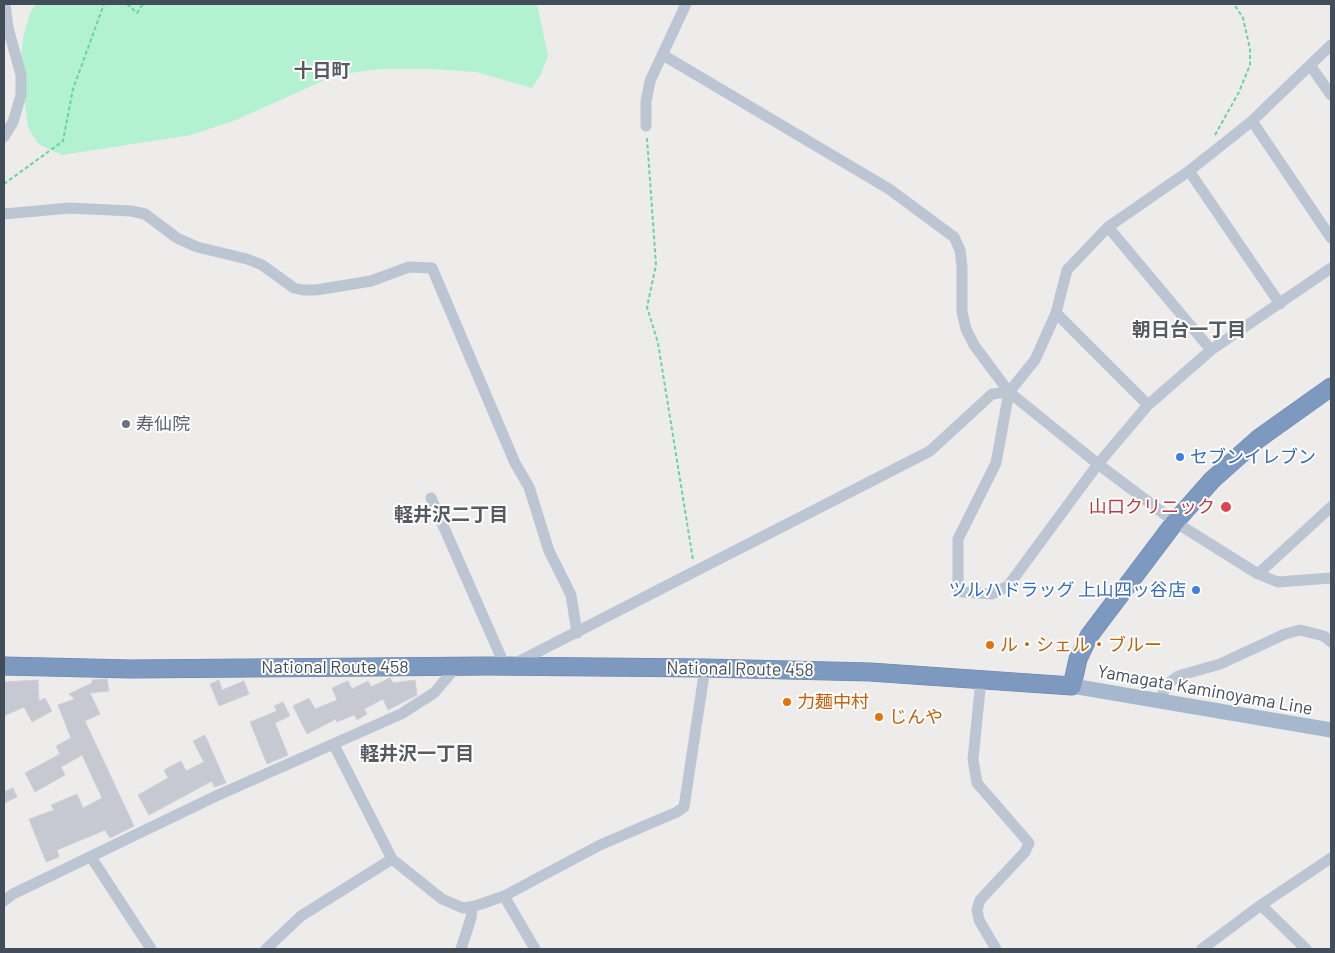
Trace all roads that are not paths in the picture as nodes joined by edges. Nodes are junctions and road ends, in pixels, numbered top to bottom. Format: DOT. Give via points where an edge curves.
graph roads {
  1 [pos="5,4"];
  2 [pos="686,4"];
  3 [pos="1331,45"];
  4 [pos="663,55"];
  5 [pos="1310,65"];
  6 [pos="1331,95"];
  7 [pos="1252,121"];
  8 [pos="646,126"];
  9 [pos="4,137"];
  10 [pos="1189,171"];
  11 [pos="4,214"];
  12 [pos="1108,227"];
  13 [pos="1331,238"];
  14 [pos="1331,268"];
  15 [pos="1280,304"];
  16 [pos="1056,313"];
  17 [pos="1211,350"];
  18 [pos="1331,387"];
  19 [pos="1009,392"];
  20 [pos="1148,405"];
  21 [pos="1098,464"];
  22 [pos="431,498"];
  23 [pos="1331,507"];
  24 [pos="1175,522"];
  25 [pos="1258,574"];
  26 [pos="1331,578"];
  27 [pos="577,633"];
  28 [pos="1331,642"];
  29 [pos="4,666"];
  30 [pos="457,666"];
  31 [pos="507,666"];
  32 [pos="705,668"];
  33 [pos="981,680"];
  34 [pos="1072,686"];
  35 [pos="1161,701"];
  36 [pos="1331,730"];
  37 [pos="334,745"];
  38 [pos="91,856"];
  39 [pos="392,858"];
  40 [pos="1331,858"];
  41 [pos="504,896"];
  42 [pos="4,900"];
  43 [pos="1261,905"];
  44 [pos="472,907"];
  45 [pos="994,948"];
  46 [pos="151,949"];
  47 [pos="266,949"];
  48 [pos="460,949"];
  49 [pos="536,949"];
  50 [pos="1202,949"];
  51 [pos="1306,949"];
  1 -- 9 [label="street" via="21,75 22,95"];
  2 -- 4 [label="street"];
  3 -- 5 [label="street"];
  4 -- 8 [label="street" via="650,81"];
  4 -- 19 [label="street" via="889,190 954,237 961,258 962,312 966,329"];
  5 -- 6 [label="street"];
  5 -- 7 [label="street"];
  7 -- 10 [label="street"];
  7 -- 13 [label="street"];
  10 -- 12 [label="street"];
  10 -- 15 [label="street"];
  11 -- 27 [label="street" via="69,208 145,214 177,238 197,248 247,259 262,265 294,288 303,290 371,281 409,267 432,268 515,462 529,487 549,551 571,595"];
  12 -- 16 [label="street" via="1067,270"];
  12 -- 17 [label="street"];
  14 -- 15 [label="street"];
  15 -- 17 [label="street"];
  16 -- 19 [label="street" via="1035,360"];
  16 -- 20 [label="street"];
  17 -- 20 [label="street"];
  18 -- 24 [label="highway" via="1258,439 1212,480"];
  19 -- 21 [label="street"];
  19 -- 21 [label="street" via="996,463 958,539 958,587 962,592 992,594 1008,586"];
  19 -- 27 [label="street" via="992,394 930,451"];
  20 -- 21 [label="street"];
  21 -- 24 [label="street"];
  22 -- 31 [label="street"];
  23 -- 25 [label="street"];
  24 -- 25 [label="street"];
  24 -- 34 [label="highway" via="1089,636 1078,659"];
  25 -- 26 [label="street" via="1278,582"];
  27 -- 31 [label="street"];
  28 -- 35 [label="street" via="1324,636 1300,630 1285,634 1220,664 1178,676 1165,686"];
  29 -- 30 [label="highway, National Route 458" via="131,669"];
  30 -- 31 [label="highway, National Route 458"];
  30 -- 37 [label="street" via="434,693 401,714"];
  31 -- 32 [label="highway, National Route 458"];
  32 -- 33 [label="highway, National Route 458" via="870,672"];
  32 -- 41 [label="street" via="684,807 600,845"];
  33 -- 34 [label="highway, National Route 458"];
  33 -- 45 [label="street" via="974,759 977,783 1029,843 980,900 979,920"];
  34 -- 35 [label="main road, Yamagata Kaminoyama Line"];
  35 -- 36 [label="main road, Yamagata Kaminoyama Line"];
  37 -- 38 [label="street" via="216,796"];
  37 -- 39 [label="street"];
  38 -- 42 [label="street"];
  38 -- 46 [label="street"];
  39 -- 44 [label="street" via="442,899 463,908"];
  39 -- 47 [label="street" via="301,916"];
  40 -- 43 [label="street"];
  41 -- 44 [label="street"];
  41 -- 49 [label="street"];
  43 -- 50 [label="street"];
  43 -- 51 [label="street"];
  44 -- 48 [label="street"];
}
